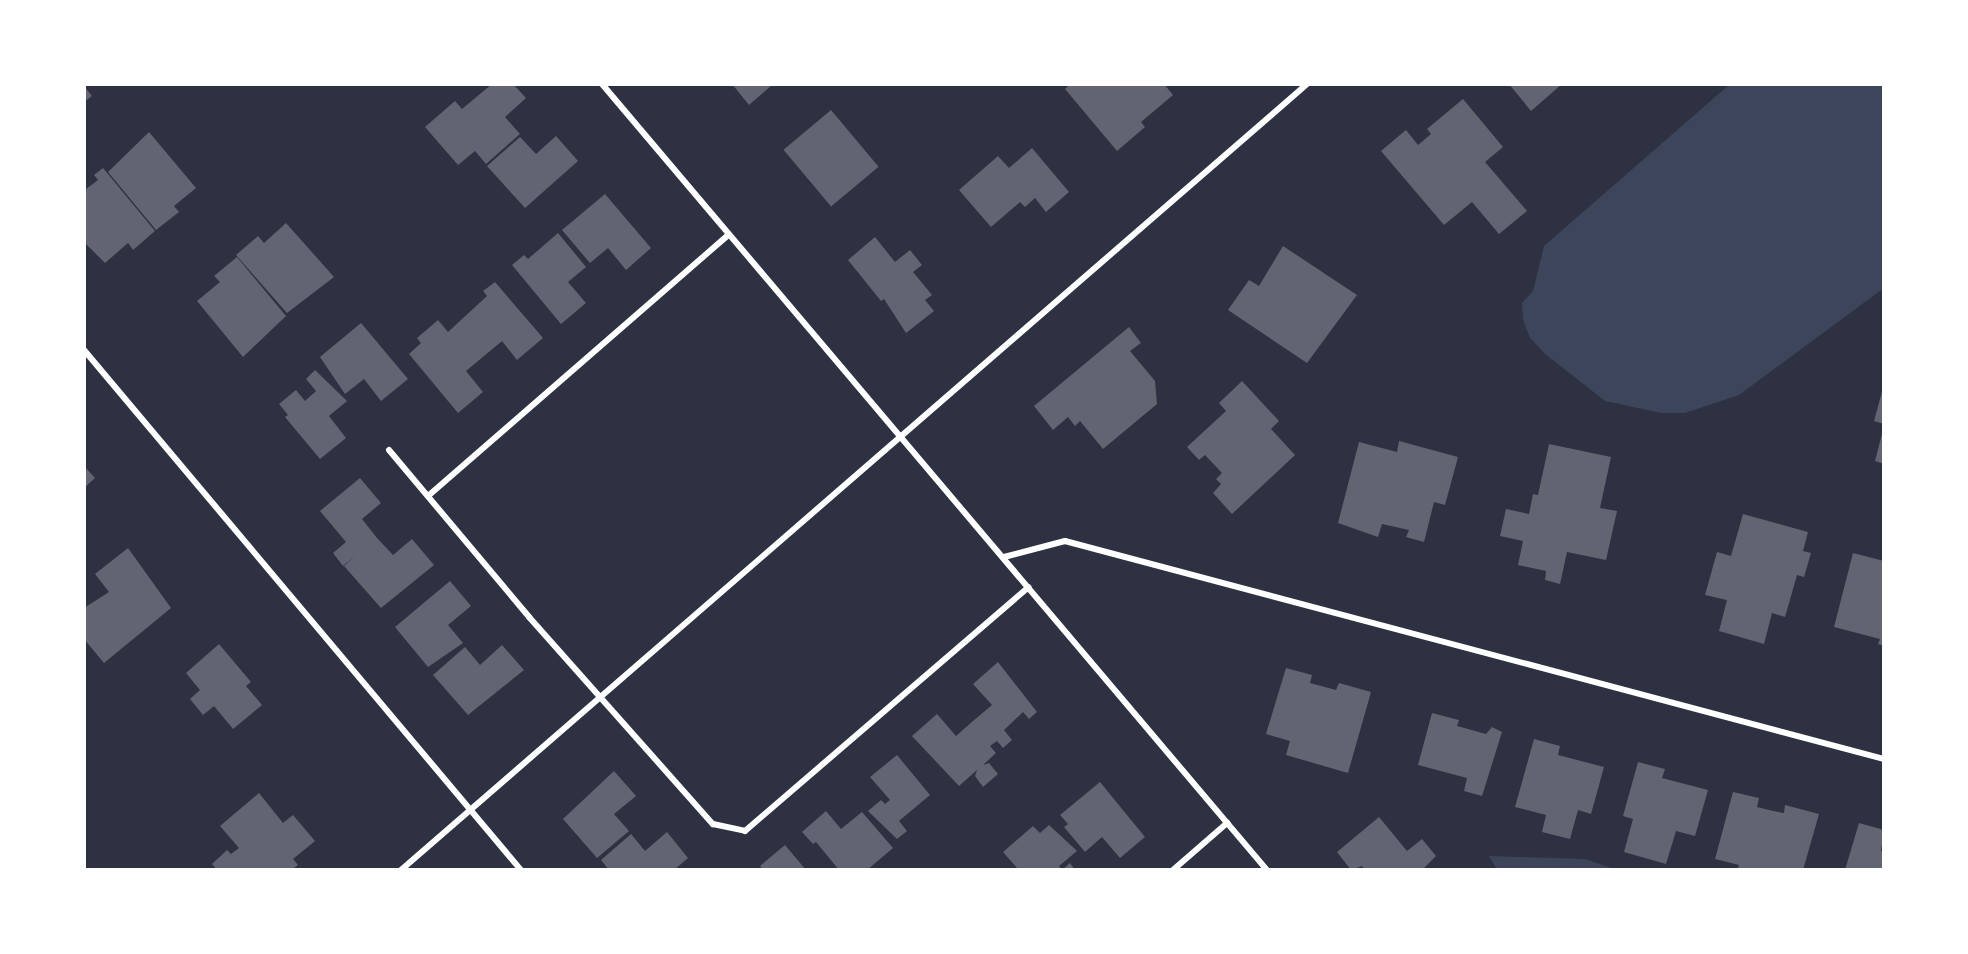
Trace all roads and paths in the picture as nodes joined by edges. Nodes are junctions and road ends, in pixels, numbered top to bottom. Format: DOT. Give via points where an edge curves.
graph roads {
  1 [pos="602,84"];
  2 [pos="1307,84"];
  3 [pos="728,235"];
  4 [pos="84,350"];
  5 [pos="899,438"];
  6 [pos="389,450"];
  7 [pos="428,496"];
  8 [pos="1004,557"];
  9 [pos="1029,587"];
  10 [pos="600,698"];
  11 [pos="1884,759"];
  12 [pos="471,810"];
  13 [pos="1227,823"];
  14 [pos="401,870"];
  15 [pos="521,870"];
  16 [pos="1173,870"];
  17 [pos="1267,870"];
  1 -- 3 [label="street"];
  2 -- 5 [label="street"];
  3 -- 5 [label="street"];
  3 -- 7 [label="street"];
  4 -- 12 [label="street"];
  5 -- 8 [label="street"];
  5 -- 10 [label="street"];
  6 -- 7 [label="street"];
  7 -- 10 [label="street"];
  8 -- 9 [label="street"];
  8 -- 11 [label="street" via="1065,541"];
  9 -- 10 [label="street" via="745,831 713,824"];
  9 -- 13 [label="street"];
  10 -- 12 [label="street"];
  12 -- 14 [label="street"];
  12 -- 15 [label="street"];
  13 -- 16 [label="street"];
  13 -- 17 [label="street"];
}
